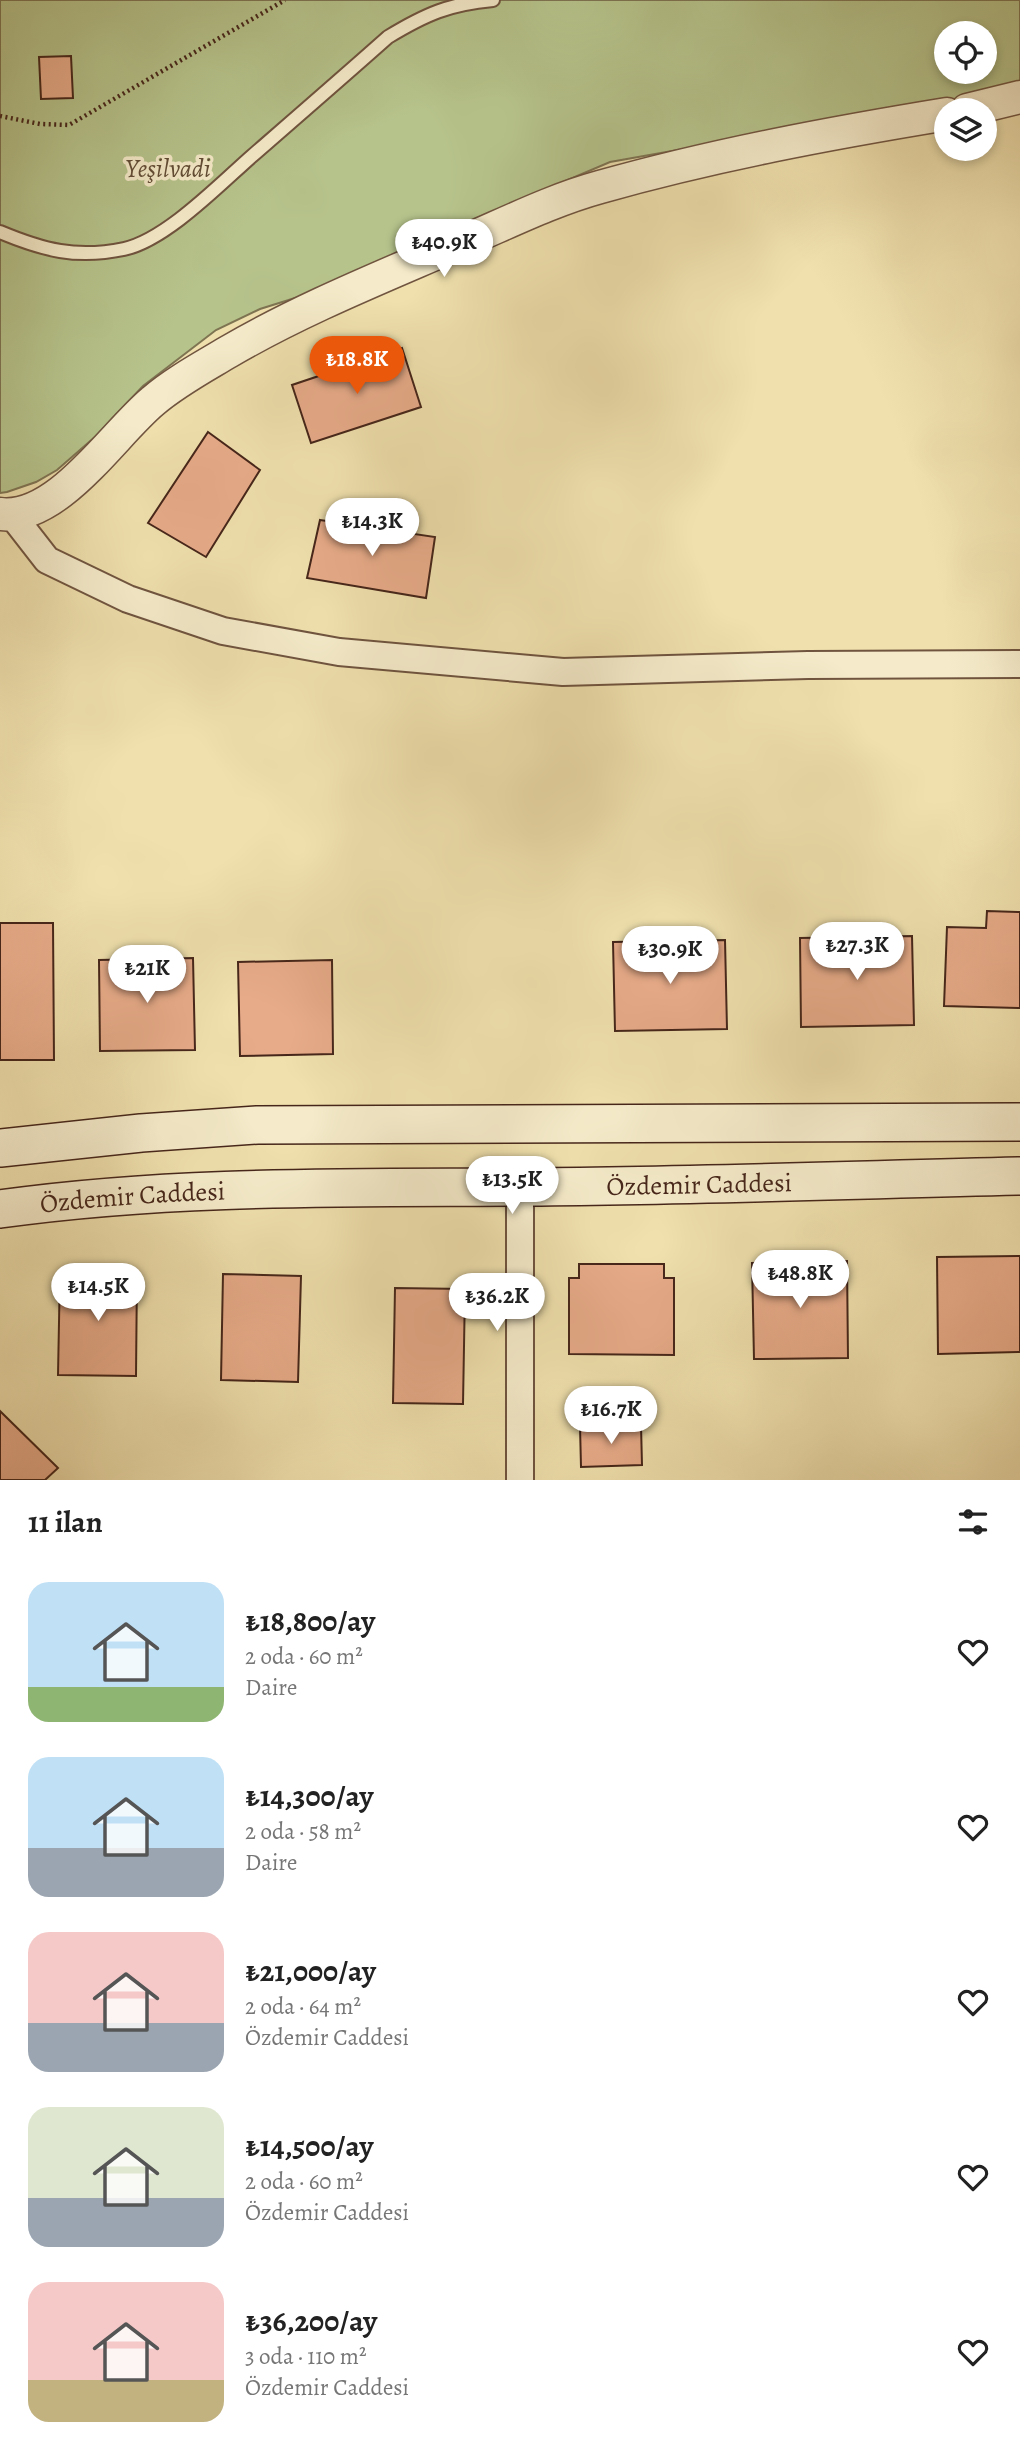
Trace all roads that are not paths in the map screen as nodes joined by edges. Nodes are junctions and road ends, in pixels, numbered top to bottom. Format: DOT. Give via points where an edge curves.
graph roads {
  1 [pos="494,0"];
  2 [pos="1020,97"];
  3 [pos="997,103"];
  4 [pos="934,116"];
  5 [pos="0,232"];
  6 [pos="6,515"];
  7 [pos="1020,664"];
  8 [pos="1020,1122"];
  9 [pos="0,1148"];
  10 [pos="1020,1176"];
  11 [pos="520,1187"];
  12 [pos="0,1209"];
  13 [pos="520,1480"];
  1 -- 5 [label="lane" via="443,8 388,37 191,210 154,235 126,248 62,252 35,247"];
  2 -- 3 [label="street"];
  4 -- 6 [label="street" via="698,162 597,187 337,296 195,372 153,401 50,500"];
  6 -- 7 [label="street" via="47,560 128,599 223,631 339,652 564,672"];
  8 -- 9 [label="main road" via="257,1125"];
  10 -- 11 [label="main road, Özdemir Caddesi"];
  11 -- 12 [label="main road, Özdemir Caddesi" via="249,1188"];
  11 -- 13 [label="street"];
}
